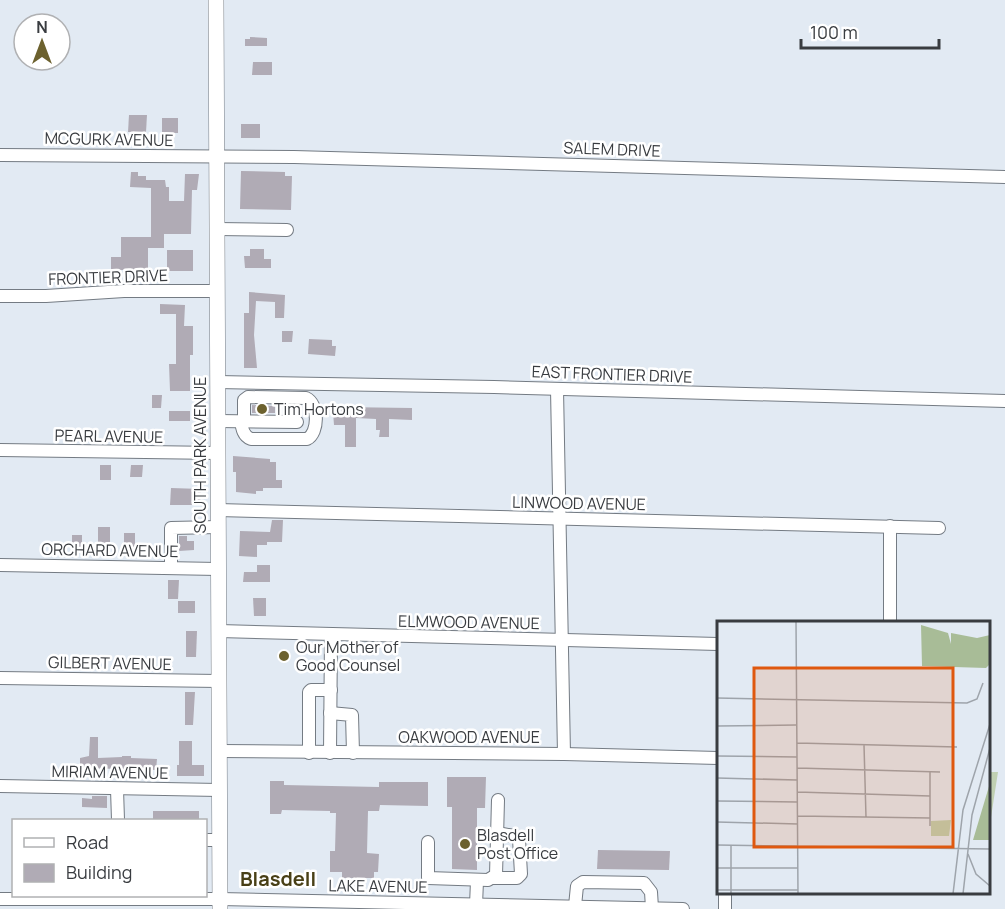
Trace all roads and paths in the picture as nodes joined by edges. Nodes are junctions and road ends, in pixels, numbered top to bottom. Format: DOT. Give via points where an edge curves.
graph roads {
  1 [pos="216,0"];
  2 [pos="0,155"];
  3 [pos="217,157"];
  4 [pos="1005,177"];
  5 [pos="218,229"];
  6 [pos="287,230"];
  7 [pos="218,291"];
  8 [pos="0,296"];
  9 [pos="218,382"];
  10 [pos="557,389"];
  11 [pos="1005,401"];
  12 [pos="218,421"];
  13 [pos="242,421"];
  14 [pos="297,422"];
  15 [pos="0,450"];
  16 [pos="218,453"];
  17 [pos="218,510"];
  18 [pos="561,519"];
  19 [pos="890,526"];
  20 [pos="218,527"];
  21 [pos="939,528"];
  22 [pos="0,565"];
  23 [pos="171,568"];
  24 [pos="218,569"];
  25 [pos="890,621"];
  26 [pos="219,631"];
  27 [pos="331,634"];
  28 [pos="562,640"];
  29 [pos="717,644"];
  30 [pos="0,678"];
  31 [pos="219,681"];
  32 [pos="331,690"];
  33 [pos="330,713"];
  34 [pos="219,751"];
  35 [pos="309,753"];
  36 [pos="330,753"];
  37 [pos="353,753"];
  38 [pos="564,754"];
  39 [pos="717,758"];
  40 [pos="0,786"];
  41 [pos="117,789"];
  42 [pos="219,790"];
  43 [pos="498,800"];
  44 [pos="118,819"];
  45 [pos="497,833"];
  46 [pos="212,840"];
  47 [pos="428,842"];
  48 [pos="492,878"];
  49 [pos="464,881"];
  50 [pos="477,881"];
  51 [pos="119,897"];
  52 [pos="171,897"];
  53 [pos="0,898"];
  54 [pos="220,904"];
  55 [pos="477,904"];
  56 [pos="341,906"];
  57 [pos="365,906"];
  58 [pos="463,907"];
  59 [pos="569,907"];
  60 [pos="632,908"];
  61 [pos="652,908"];
  62 [pos="683,909"];
  1 -- 3 [label="main road, SOUTH PARK AVENUE"];
  2 -- 3 [label="street, MCGURK AVENUE"];
  3 -- 4 [label="street, SALEM DRIVE"];
  3 -- 5 [label="main road, SOUTH PARK AVENUE"];
  5 -- 6 [label="street"];
  5 -- 7 [label="main road, SOUTH PARK AVENUE"];
  7 -- 8 [label="street, FRONTIER DRIVE"];
  7 -- 9 [label="main road, SOUTH PARK AVENUE"];
  9 -- 10 [label="street, EAST FRONTIER DRIVE"];
  9 -- 12 [label="main road, SOUTH PARK AVENUE"];
  10 -- 11 [label="street, EAST FRONTIER DRIVE"];
  10 -- 18 [label="street"];
  12 -- 13 [label="street"];
  12 -- 16 [label="main road, SOUTH PARK AVENUE"];
  13 -- 13 [label="street" via="243,431 251,439 307,440 315,432 315,407 306,398 248,397 244,400"];
  13 -- 14 [label="street"];
  15 -- 16 [label="street, PEARL AVENUE"];
  16 -- 17 [label="main road, SOUTH PARK AVENUE"];
  17 -- 18 [label="street, LINWOOD AVENUE"];
  17 -- 20 [label="main road, SOUTH PARK AVENUE"];
  18 -- 19 [label="street, LINWOOD AVENUE"];
  18 -- 28 [label="street"];
  19 -- 21 [label="street, LINWOOD AVENUE"];
  19 -- 25 [label="street"];
  20 -- 23 [label="street" via="171,528"];
  20 -- 24 [label="main road, SOUTH PARK AVENUE"];
  22 -- 23 [label="street, ORCHARD AVENUE"];
  23 -- 24 [label="street, ORCHARD AVENUE"];
  24 -- 26 [label="main road, SOUTH PARK AVENUE"];
  26 -- 27 [label="street, ELMWOOD AVENUE"];
  26 -- 31 [label="main road, SOUTH PARK AVENUE"];
  27 -- 28 [label="street, ELMWOOD AVENUE"];
  27 -- 32 [label="street"];
  28 -- 29 [label="street, ELMWOOD AVENUE"];
  28 -- 38 [label="street"];
  30 -- 31 [label="street, GILBERT AVENUE"];
  31 -- 34 [label="main road, SOUTH PARK AVENUE"];
  32 -- 33 [label="street"];
  32 -- 35 [label="street" via="309,692"];
  33 -- 36 [label="street"];
  33 -- 37 [label="street" via="352,715"];
  34 -- 35 [label="street, OAKWOOD AVENUE"];
  34 -- 42 [label="main road, SOUTH PARK AVENUE"];
  35 -- 36 [label="street, OAKWOOD AVENUE"];
  36 -- 37 [label="street, OAKWOOD AVENUE"];
  37 -- 38 [label="street, OAKWOOD AVENUE"];
  38 -- 39 [label="street, OAKWOOD AVENUE"];
  40 -- 41 [label="street, MIRIAM AVENUE"];
  41 -- 42 [label="street, MIRIAM AVENUE"];
  41 -- 44 [label="street"];
  42 -- 46 [label="main road, SOUTH PARK AVENUE"];
  43 -- 45 [label="street"];
  45 -- 48 [label="street" via="496,875"];
  45 -- 48 [label="street" via="519,839 521,874 517,878"];
  46 -- 54 [label="main road, SOUTH PARK AVENUE"];
  47 -- 49 [label="street" via="428,878"];
  48 -- 50 [label="street"];
  49 -- 50 [label="street"];
  49 -- 58 [label="street"];
  50 -- 55 [label="street"];
  51 -- 52 [label="street, LAKE AVENUE"];
  51 -- 53 [label="street, LAKE AVENUE"];
  52 -- 54 [label="street, LAKE AVENUE"];
  54 -- 56 [label="street, LAKE AVENUE"];
  55 -- 58 [label="street, LAKE AVENUE"];
  55 -- 59 [label="street, LAKE AVENUE"];
  56 -- 57 [label="street, LAKE AVENUE"];
  57 -- 58 [label="street, LAKE AVENUE"];
  59 -- 60 [label="street, LAKE AVENUE"];
  59 -- 61 [label="street" via="577,885 593,882 644,883 651,892"];
  60 -- 61 [label="street, LAKE AVENUE"];
  61 -- 62 [label="street, LAKE AVENUE"];
}
